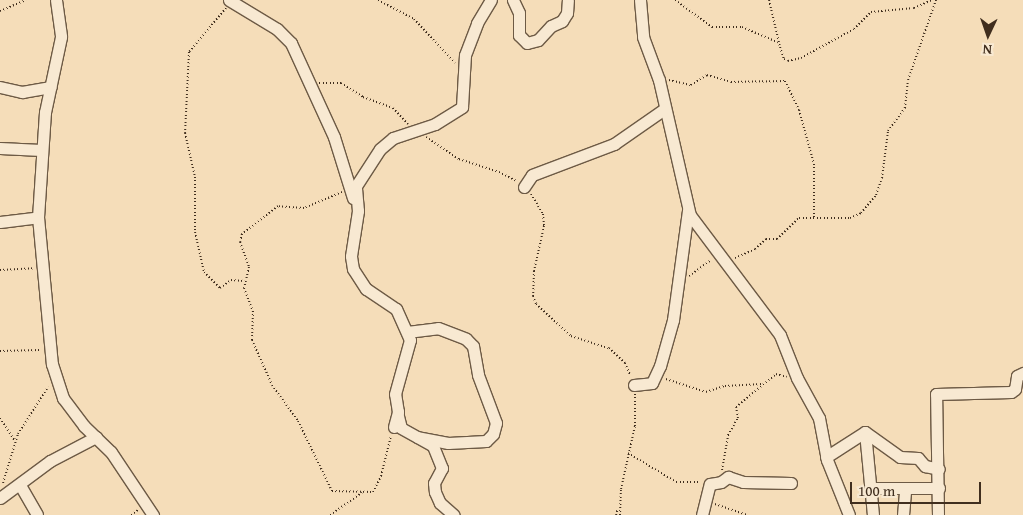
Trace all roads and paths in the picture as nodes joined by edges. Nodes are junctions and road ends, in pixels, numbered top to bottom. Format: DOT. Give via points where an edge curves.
graph roads {
  1 [pos="26,0"];
  2 [pos="56,0"];
  3 [pos="378,0"];
  4 [pos="491,0"];
  5 [pos="513,0"];
  6 [pos="568,0"];
  7 [pos="640,0"];
  8 [pos="675,0"];
  9 [pos="769,0"];
  10 [pos="934,0"];
  11 [pos="230,1"];
  12 [pos="0,12"];
  13 [pos="778,42"];
  14 [pos="463,72"];
  15 [pos="307,81"];
  16 [pos="659,83"];
  17 [pos="0,87"];
  18 [pos="51,87"];
  19 [pos="663,110"];
  20 [pos="414,131"];
  21 [pos="0,148"];
  22 [pos="41,150"];
  23 [pos="524,187"];
  24 [pos="350,190"];
  25 [pos="688,210"];
  26 [pos="358,211"];
  27 [pos="38,217"];
  28 [pos="814,217"];
  29 [pos="0,222"];
  30 [pos="726,260"];
  31 [pos="44,265"];
  32 [pos="0,270"];
  33 [pos="677,274"];
  34 [pos="244,281"];
  35 [pos="407,332"];
  36 [pos="50,348"];
  37 [pos="0,351"];
  38 [pos="794,370"];
  39 [pos="1023,373"];
  40 [pos="656,375"];
  41 [pos="54,377"];
  42 [pos="762,384"];
  43 [pos="634,385"];
  44 [pos="1013,390"];
  45 [pos="1023,398"];
  46 [pos="0,418"];
  47 [pos="396,421"];
  48 [pos="865,432"];
  49 [pos="418,436"];
  50 [pos="96,437"];
  51 [pos="15,442"];
  52 [pos="628,453"];
  53 [pos="826,458"];
  54 [pos="939,469"];
  55 [pos="716,483"];
  56 [pos="791,483"];
  57 [pos="20,485"];
  58 [pos="871,488"];
  59 [pos="939,488"];
  60 [pos="905,490"];
  61 [pos="362,493"];
  62 [pos="1,497"];
  63 [pos="620,502"];
  64 [pos="703,514"];
  65 [pos="37,515"];
  66 [pos="153,515"];
  67 [pos="330,515"];
  68 [pos="454,515"];
  69 [pos="616,515"];
  70 [pos="620,515"];
  71 [pos="747,515"];
  72 [pos="849,515"];
  73 [pos="873,515"];
  74 [pos="903,515"];
  75 [pos="938,515"];
  1 -- 12 [label="path"];
  2 -- 18 [label="street" via="61,37"];
  3 -- 14 [label="path" via="414,19"];
  4 -- 14 [label="street" via="477,23 465,55"];
  5 -- 6 [label="street" via="519,13 519,35 526,43 538,40 551,26 562,22"];
  7 -- 16 [label="street" via="643,37"];
  8 -- 13 [label="path" via="712,27 742,27"];
  9 -- 13 [label="path"];
  10 -- 13 [label="path" via="914,8 872,12 854,30 794,60 784,59"];
  10 -- 28 [label="path" via="908,80 905,108 888,131 879,191 861,213 850,218"];
  11 -- 15 [label="street" via="276,29 291,43"];
  11 -- 34 [label="path" via="189,52 185,133 195,177 195,232 204,272 220,288 231,280"];
  14 -- 20 [label="street" via="462,107 443,120"];
  15 -- 20 [label="path" via="341,83 363,98 393,108"];
  15 -- 24 [label="street" via="334,137"];
  16 -- 19 [label="street"];
  16 -- 28 [label="path" via="675,80 691,85 706,75 731,82 785,81 799,110 814,164"];
  17 -- 18 [label="street" via="22,92"];
  18 -- 22 [label="street"];
  19 -- 23 [label="street" via="614,144 532,175"];
  19 -- 25 [label="street"];
  20 -- 23 [label="path" via="459,159 511,176"];
  20 -- 26 [label="street" via="393,138 372,160 356,186"];
  21 -- 22 [label="street"];
  22 -- 27 [label="street"];
  23 -- 43 [label="path" via="543,214 544,226 534,271 533,296 536,304 571,336 609,348 617,354 625,363"];
  24 -- 26 [label="street"];
  24 -- 34 [label="path" via="335,193 304,208 278,206 248,226 240,242 249,267"];
  25 -- 30 [label="street"];
  25 -- 33 [label="street"];
  26 -- 35 [label="street" via="351,256 353,268 366,289 396,309"];
  27 -- 29 [label="street"];
  27 -- 31 [label="street"];
  28 -- 30 [label="path" via="799,218 777,239 766,240 755,249"];
  30 -- 33 [label="path" via="707,262 692,276"];
  30 -- 38 [label="street" via="780,335"];
  31 -- 32 [label="path"];
  31 -- 36 [label="street"];
  33 -- 40 [label="street" via="672,320"];
  34 -- 61 [label="path" via="245,294 254,310 252,340 272,385 298,421 330,489"];
  35 -- 47 [label="street" via="410,346 395,394"];
  35 -- 49 [label="street" via="438,328 466,339 473,346 478,375 496,423 493,434 486,441 448,443"];
  36 -- 37 [label="path"];
  36 -- 41 [label="street"];
  38 -- 42 [label="path" via="787,376 776,374"];
  38 -- 53 [label="street" via="819,418"];
  39 -- 44 [label="street" via="1017,376"];
  40 -- 42 [label="path" via="706,392 725,386"];
  40 -- 43 [label="street" via="652,383"];
  41 -- 50 [label="street" via="63,398"];
  41 -- 51 [label="path"];
  42 -- 55 [label="path" via="736,407 738,418 728,435"];
  43 -- 52 [label="path" via="637,411"];
  44 -- 45 [label="street"];
  44 -- 54 [label="street" via="936,394"];
  46 -- 51 [label="path"];
  47 -- 49 [label="street" via="401,428"];
  47 -- 61 [label="path" via="373,492"];
  48 -- 53 [label="street"];
  48 -- 54 [label="street" via="899,457 918,458 925,466"];
  48 -- 58 [label="street"];
  49 -- 68 [label="street" via="430,442 438,454 442,470 434,482 435,492 440,503"];
  50 -- 57 [label="street" via="55,458"];
  50 -- 66 [label="street" via="111,452"];
  51 -- 62 [label="path"];
  52 -- 55 [label="path" via="676,482"];
  52 -- 63 [label="path"];
  53 -- 72 [label="street"];
  54 -- 59 [label="street"];
  55 -- 56 [label="street" via="729,477 743,482"];
  55 -- 64 [label="street"];
  57 -- 62 [label="street"];
  57 -- 65 [label="street"];
  58 -- 60 [label="street"];
  58 -- 73 [label="street"];
  59 -- 60 [label="street"];
  59 -- 75 [label="street"];
  60 -- 74 [label="street"];
  61 -- 67 [label="path"];
  63 -- 69 [label="path"];
  63 -- 70 [label="path"];
  64 -- 71 [label="path" via="709,505 719,504"];
}
